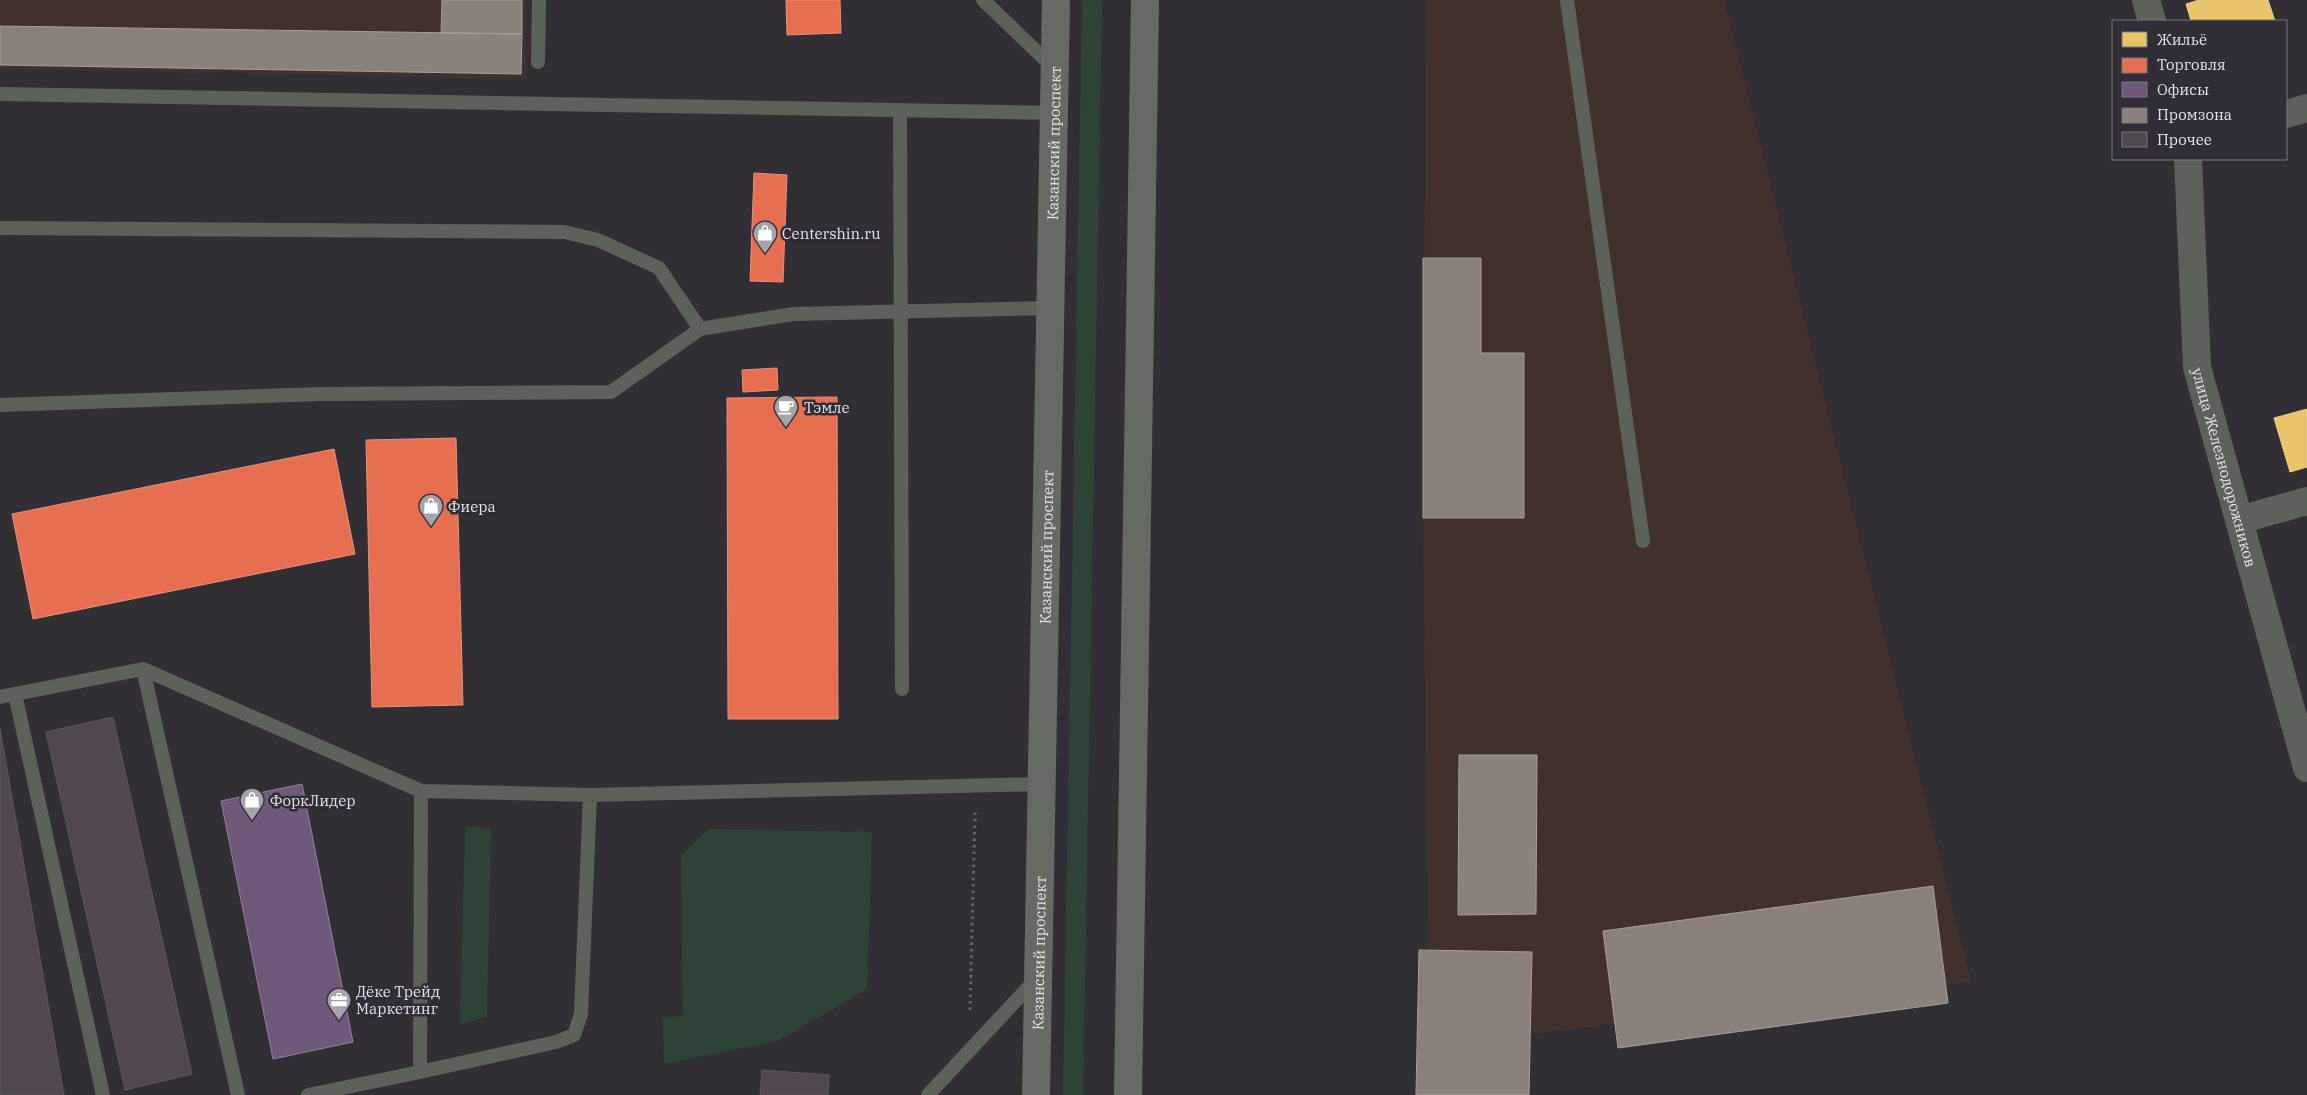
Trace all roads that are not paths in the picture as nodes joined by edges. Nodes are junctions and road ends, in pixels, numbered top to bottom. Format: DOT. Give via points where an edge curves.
graph roads {
  1 [pos="538,0"];
  2 [pos="984,0"];
  3 [pos="1056,0"];
  4 [pos="1145,0"];
  5 [pos="1567,0"];
  6 [pos="2146,0"];
  7 [pos="2152,20"];
  8 [pos="538,62"];
  9 [pos="1055,70"];
  10 [pos="0,94"];
  11 [pos="2307,108"];
  12 [pos="900,111"];
  13 [pos="1054,112"];
  14 [pos="2287,114"];
  15 [pos="2188,160"];
  16 [pos="0,228"];
  17 [pos="1050,308"];
  18 [pos="901,311"];
  19 [pos="700,329"];
  20 [pos="0,405"];
  21 [pos="2307,501"];
  22 [pos="2238,520"];
  23 [pos="1643,541"];
  24 [pos="143,669"];
  25 [pos="902,689"];
  26 [pos="15,694"];
  27 [pos="0,697"];
  28 [pos="2307,768"];
  29 [pos="1042,784"];
  30 [pos="420,791"];
  31 [pos="590,795"];
  32 [pos="1039,976"];
  33 [pos="420,1072"];
  34 [pos="103,1095"];
  35 [pos="238,1095"];
  36 [pos="308,1095"];
  37 [pos="928,1095"];
  38 [pos="1036,1095"];
  39 [pos="1128,1095"];
  1 -- 8 [label="lane"];
  2 -- 9 [label="lane"];
  3 -- 9 [label="main road, Казанский проспект"];
  4 -- 39 [label="main road"];
  5 -- 23 [label="lane"];
  6 -- 7 [label="street"];
  9 -- 13 [label="main road, Казанский проспект"];
  10 -- 12 [label="lane"];
  11 -- 14 [label="street"];
  12 -- 13 [label="lane"];
  12 -- 18 [label="lane"];
  13 -- 17 [label="main road, Казанский проспект"];
  15 -- 22 [label="street, улица Железнодорожников" via="2197,367"];
  16 -- 19 [label="lane" via="564,232 598,240 659,268"];
  17 -- 18 [label="lane"];
  17 -- 29 [label="main road, Казанский проспект"];
  18 -- 19 [label="lane" via="793,314"];
  18 -- 25 [label="lane"];
  19 -- 20 [label="lane" via="611,392 322,394"];
  21 -- 22 [label="street"];
  22 -- 28 [label="street, улица Железнодорожников"];
  24 -- 26 [label="lane"];
  24 -- 30 [label="lane"];
  24 -- 35 [label="lane"];
  26 -- 27 [label="lane"];
  26 -- 34 [label="lane"];
  29 -- 31 [label="lane"];
  29 -- 32 [label="main road, Казанский проспект"];
  30 -- 31 [label="lane"];
  30 -- 33 [label="lane"];
  31 -- 33 [label="lane" via="582,1014 574,1035 556,1042"];
  32 -- 37 [label="lane"];
  32 -- 38 [label="main road, Казанский проспект"];
  33 -- 36 [label="lane"];
}
